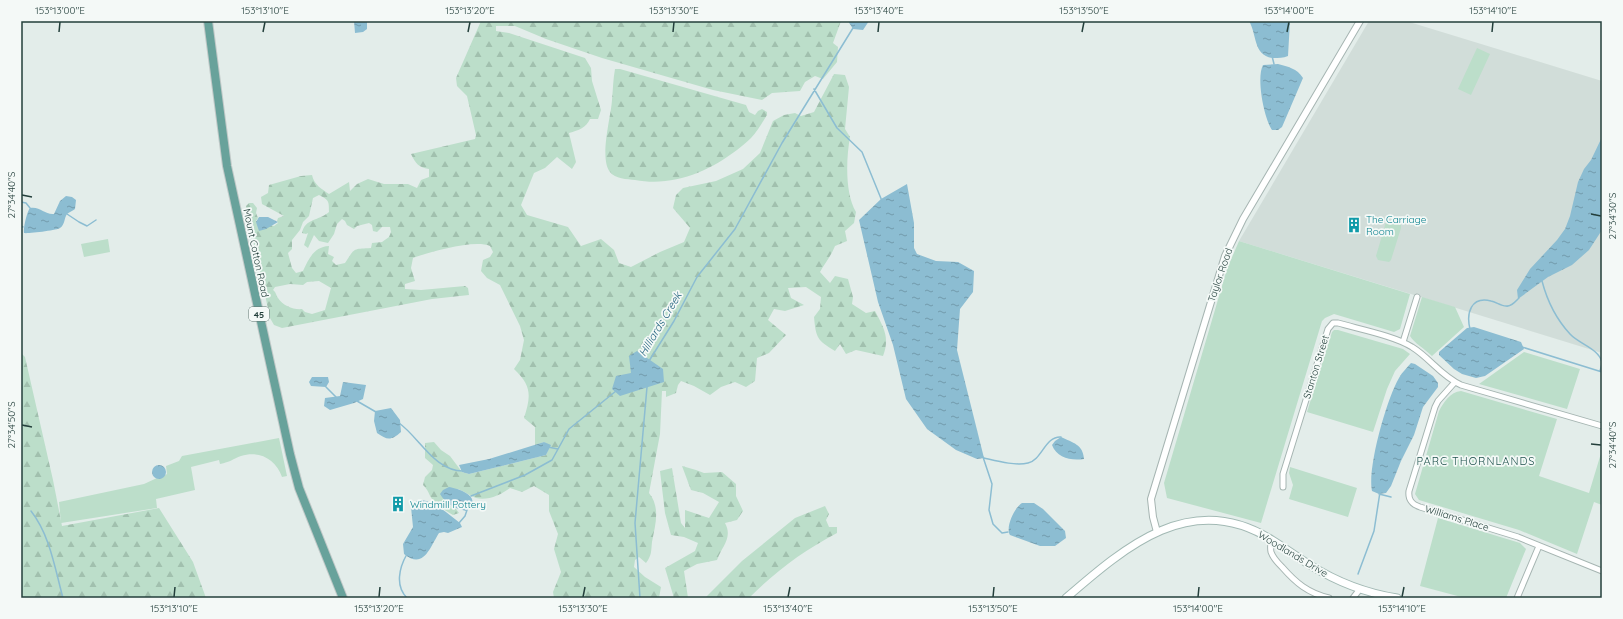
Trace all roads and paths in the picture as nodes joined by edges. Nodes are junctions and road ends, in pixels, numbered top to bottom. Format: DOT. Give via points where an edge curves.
graph roads {
  1 [pos="208,21"];
  2 [pos="1360,21"];
  3 [pos="1417,297"];
  4 [pos="1403,342"];
  5 [pos="1455,382"];
  6 [pos="1602,426"];
  7 [pos="1283,487"];
  8 [pos="1157,532"];
  9 [pos="1271,539"];
  10 [pos="1539,546"];
  11 [pos="1602,571"];
  12 [pos="1360,589"];
  13 [pos="343,598"];
  14 [pos="1066,598"];
  15 [pos="1329,598"];
  16 [pos="1353,598"];
  17 [pos="1398,598"];
  18 [pos="1517,598"];
  1 -- 13 [label="main road, Mount Cotton Road / 45" via="227,166 290,454 299,488"];
  2 -- 8 [label="street, Taylor Road" via="1242,219 1225,256 1151,499"];
  3 -- 4 [label="street"];
  4 -- 5 [label="street, Stanton Street"];
  4 -- 7 [label="street, Stanton Street" via="1338,323 1330,325 1284,474"];
  5 -- 6 [label="street, Stanton Street"];
  5 -- 10 [label="street, Williams Place" via="1435,408 1408,498 1415,505"];
  8 -- 9 [label="main road, Woodlands Drive" via="1190,521 1211,520 1241,525"];
  8 -- 14 [label="main road, Woodlands Drive" via="1094,574"];
  9 -- 12 [label="main road, Woodlands Drive" via="1325,574"];
  9 -- 15 [label="street" via="1274,559 1291,578 1310,592"];
  10 -- 11 [label="street, Williams Place"];
  10 -- 18 [label="street"];
  12 -- 16 [label="street"];
  12 -- 17 [label="main road, Woodlands Drive"];
}
